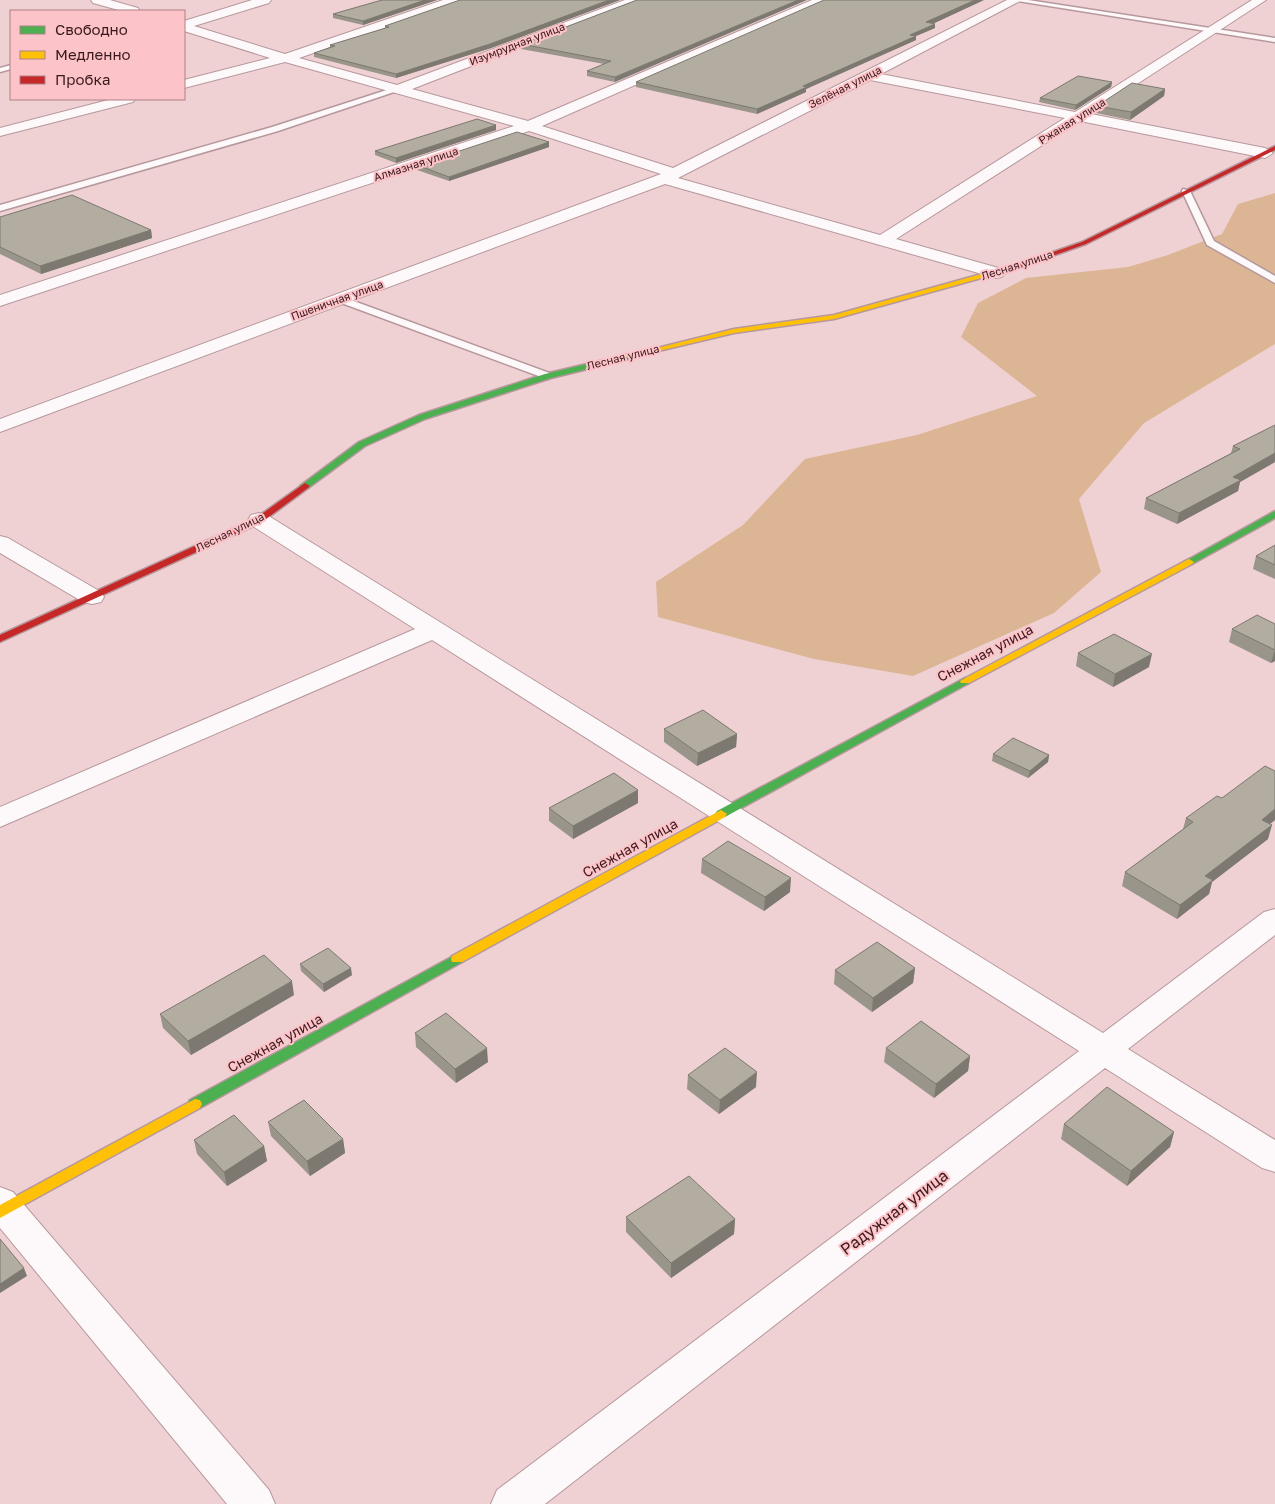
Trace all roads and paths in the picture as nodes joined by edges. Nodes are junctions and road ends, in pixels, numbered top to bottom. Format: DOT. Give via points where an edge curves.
graph roads {
  1 [pos="97,0"];
  2 [pos="265,0"];
  3 [pos="455,0"];
  4 [pos="636,0"];
  5 [pos="822,0"];
  6 [pos="1015,0"];
  7 [pos="1260,0"];
  8 [pos="131,10"];
  9 [pos="185,26"];
  10 [pos="185,26"];
  11 [pos="1214,31"];
  12 [pos="1275,40"];
  13 [pos="284,58"];
  14 [pos="867,75"];
  15 [pos="185,84"];
  16 [pos="399,89"];
  17 [pos="124,100"];
  18 [pos="1078,118"];
  19 [pos="529,126"];
  20 [pos="0,132"];
  21 [pos="1270,150"];
  22 [pos="670,176"];
  23 [pos="1186,191"];
  24 [pos="0,208"];
  25 [pos="884,240"];
  26 [pos="996,273"];
  27 [pos="1275,280"];
  28 [pos="340,299"];
  29 [pos="0,301"];
  30 [pos="548,376"];
  31 [pos="0,426"];
  32 [pos="1275,514"];
  33 [pos="259,520"];
  34 [pos="0,543"];
  35 [pos="92,597"];
  36 [pos="434,630"];
  37 [pos="0,639"];
  38 [pos="726,813"];
  39 [pos="0,818"];
  40 [pos="1275,920"];
  41 [pos="1106,1050"];
  42 [pos="1275,1158"];
  43 [pos="2,1207"];
  44 [pos="254,1504"];
  45 [pos="512,1504"];
  1 -- 8 [label="street"];
  2 -- 9 [label="street"];
  3 -- 13 [label="street"];
  4 -- 16 [label="street, Изумрудная улица"];
  5 -- 19 [label="street, Алмазная улица"];
  6 -- 11 [label="lane"];
  6 -- 14 [label="street, Зелёная улица"];
  7 -- 11 [label="street, Ржаная улица"];
  10 -- 13 [label="street"];
  11 -- 12 [label="lane"];
  11 -- 18 [label="street, Ржаная улица"];
  13 -- 15 [label="street"];
  13 -- 16 [label="street"];
  14 -- 18 [label="street"];
  14 -- 22 [label="street, Зелёная улица"];
  16 -- 19 [label="street"];
  16 -- 24 [label="lane" via="275,129"];
  17 -- 20 [label="street"];
  18 -- 21 [label="street"];
  18 -- 25 [label="street, Ржаная улица"];
  19 -- 22 [label="street"];
  19 -- 29 [label="street, Алмазная улица"];
  21 -- 23 [label="street, Лесная улица"];
  22 -- 25 [label="street"];
  22 -- 28 [label="street, Пшеничная улица"];
  23 -- 26 [label="street, Лесная улица" via="1084,243"];
  23 -- 27 [label="lane" via="1210,243"];
  25 -- 26 [label="street"];
  26 -- 30 [label="street, Лесная улица" via="834,317 734,331"];
  28 -- 30 [label="lane"];
  28 -- 31 [label="street, Пшеничная улица"];
  30 -- 33 [label="street, Лесная улица" via="422,417 362,444"];
  32 -- 38 [label="street, Снежная улица" via="889,721"];
  33 -- 35 [label="street, Лесная улица"];
  33 -- 36 [label="street"];
  34 -- 35 [label="street"];
  35 -- 37 [label="street, Лесная улица"];
  36 -- 38 [label="street"];
  36 -- 39 [label="street"];
  38 -- 41 [label="street"];
  38 -- 43 [label="street, Снежная улица"];
  40 -- 41 [label="street, Радужная улица"];
  41 -- 42 [label="street"];
  41 -- 45 [label="street, Радужная улица"];
  43 -- 44 [label="street"];
}
